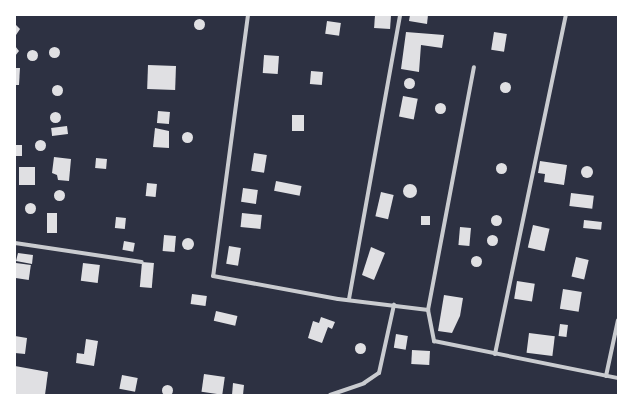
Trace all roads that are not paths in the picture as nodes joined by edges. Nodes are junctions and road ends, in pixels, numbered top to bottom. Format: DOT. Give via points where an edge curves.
graph roads {
  1 [pos="248,15"];
  2 [pos="400,15"];
  3 [pos="566,15"];
  4 [pos="474,67"];
  5 [pos="15,243"];
  6 [pos="142,262"];
  7 [pos="349,299"];
  8 [pos="394,305"];
  9 [pos="428,310"];
  10 [pos="618,320"];
  11 [pos="495,354"];
  12 [pos="606,376"];
  13 [pos="618,378"];
  14 [pos="330,395"];
  1 -- 7 [label="street" via="213,276"];
  2 -- 7 [label="street"];
  3 -- 11 [label="street"];
  4 -- 9 [label="street"];
  5 -- 6 [label="street"];
  7 -- 8 [label="street"];
  8 -- 9 [label="street"];
  8 -- 14 [label="street" via="379,373 364,383"];
  9 -- 11 [label="street" via="434,341"];
  10 -- 12 [label="street"];
  11 -- 12 [label="street"];
  12 -- 13 [label="street"];
}
